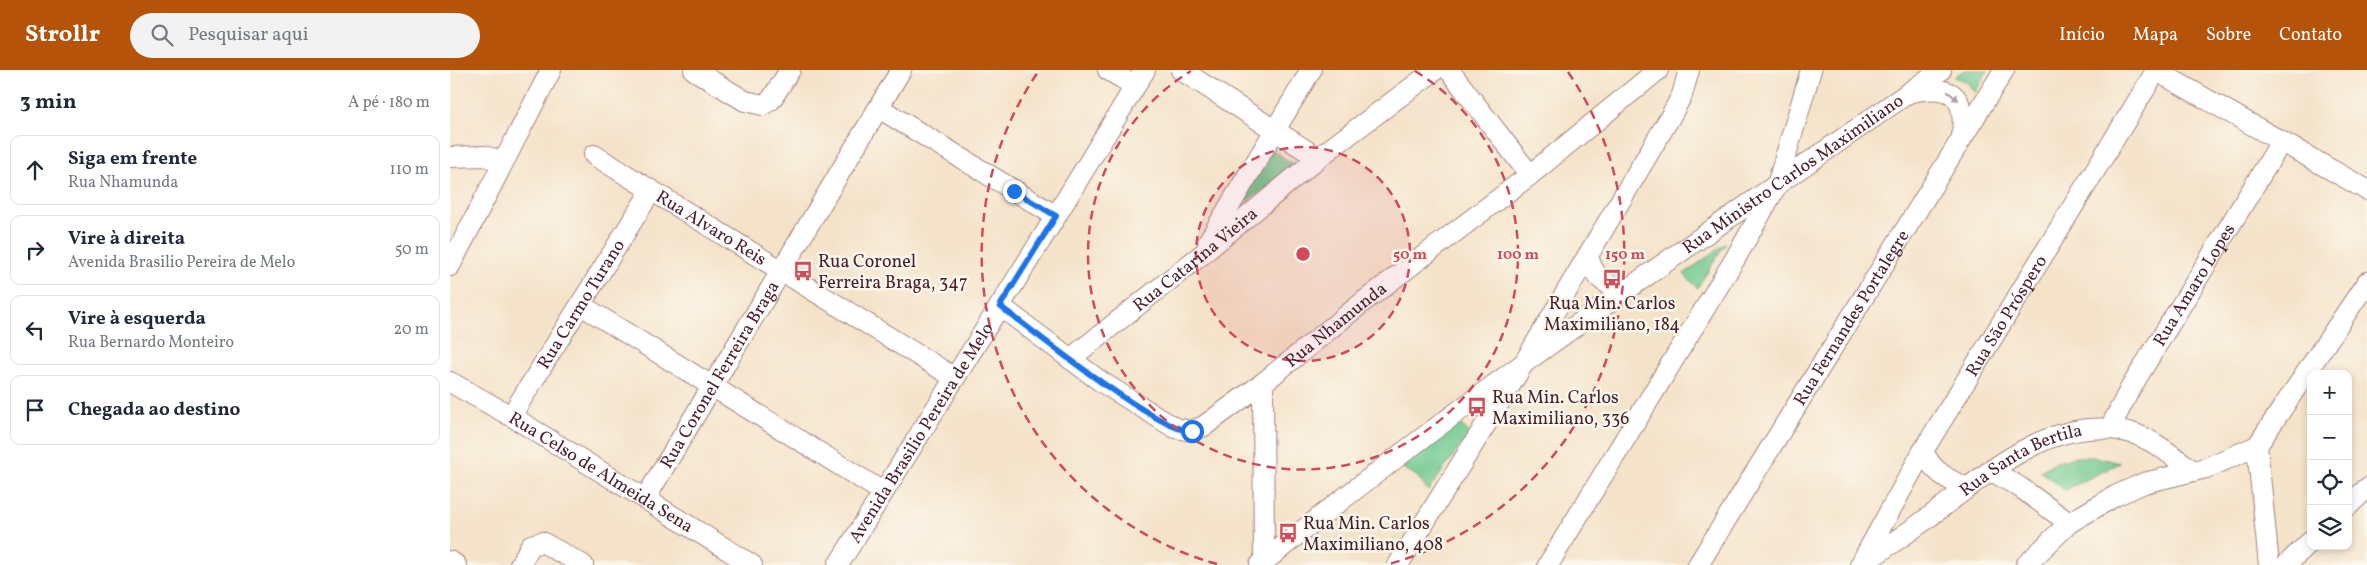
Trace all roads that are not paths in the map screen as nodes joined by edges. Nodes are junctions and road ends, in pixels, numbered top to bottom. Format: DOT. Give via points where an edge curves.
graph roads {
  1 [pos="551,70"];
  2 [pos="694,70"];
  3 [pos="790,70"];
  4 [pos="902,70"];
  5 [pos="1108,70"];
  6 [pos="1181,70"];
  7 [pos="1311,70"];
  8 [pos="1435,70"];
  9 [pos="1449,70"];
  10 [pos="1658,70"];
  11 [pos="1689,70"];
  12 [pos="1811,70"];
  13 [pos="1941,70"];
  14 [pos="2004,70"];
  15 [pos="2156,70"];
  16 [pos="1140,78"];
  17 [pos="1910,92"];
  18 [pos="879,108"];
  19 [pos="1275,130"];
  20 [pos="1962,136"];
  21 [pos="2281,142"];
  22 [pos="594,155"];
  23 [pos="450,157"];
  24 [pos="1318,158"];
  25 [pos="502,161"];
  26 [pos="1530,175"];
  27 [pos="1778,185"];
  28 [pos="2367,190"];
  29 [pos="651,192"];
  30 [pos="1056,216"];
  31 [pos="1588,255"];
  32 [pos="1200,256"];
  33 [pos="450,266"];
  34 [pos="781,272"];
  35 [pos="2367,282"];
  36 [pos="1625,290"];
  37 [pos="581,305"];
  38 [pos="1000,306"];
  39 [pos="1070,359"];
  40 [pos="1524,363"];
  41 [pos="955,378"];
  42 [pos="450,382"];
  43 [pos="1264,383"];
  44 [pos="712,386"];
  45 [pos="511,416"];
  46 [pos="2110,428"];
  47 [pos="2257,446"];
  48 [pos="1923,451"];
  49 [pos="1992,471"];
  50 [pos="2193,471"];
  51 [pos="1968,488"];
  52 [pos="2367,488"];
  53 [pos="883,492"];
  54 [pos="644,499"];
  55 [pos="2349,505"];
  56 [pos="2069,523"];
  57 [pos="2307,545"];
  58 [pos="450,561"];
  59 [pos="1262,563"];
  60 [pos="456,565"];
  61 [pos="520,565"];
  62 [pos="583,565"];
  63 [pos="752,565"];
  64 [pos="838,565"];
  65 [pos="1398,565"];
  66 [pos="1548,565"];
  67 [pos="1698,565"];
  68 [pos="1860,565"];
  69 [pos="2026,565"];
  70 [pos="2269,565"];
  71 [pos="2286,565"];
  1 -- 25 [label="street"];
  2 -- 3 [label="street" via="745,101 763,105 771,100"];
  4 -- 18 [label="street, Rua Coronel Ferreira Braga"];
  5 -- 16 [label="street"];
  6 -- 19 [label="street"];
  7 -- 19 [label="street"];
  8 -- 24 [label="street, Rua Catarina Vieira"];
  9 -- 26 [label="street"];
  10 -- 26 [label="street, Rua Nhamunda"];
  11 -- 31 [label="street" via="1674,111"];
  12 -- 27 [label="street"];
  13 -- 17 [label="street, Rua Ministro Carlos Maximiliano"];
  14 -- 20 [label="street, Rua Fernandes Portalegre"];
  15 -- 21 [label="street"];
  15 -- 48 [label="street, Rua São Próspero"];
  16 -- 30 [label="street, Avenida Brasilio Pereira de Melo"];
  17 -- 20 [label="street, one-way" via="1931,89 1951,93 1960,101 1963,112"];
  17 -- 27 [label="street, Rua Ministro Carlos Maximiliano"];
  18 -- 30 [label="street"];
  18 -- 34 [label="street, Rua Coronel Ferreira Braga"];
  19 -- 24 [label="street"];
  19 -- 32 [label="street"];
  20 -- 67 [label="street, Rua Fernandes Portalegre"];
  21 -- 28 [label="street"];
  21 -- 46 [label="street, Rua Amaro Lopes"];
  22 -- 29 [label="street, Rua Alvaro Reis"];
  23 -- 25 [label="street" via="484,156"];
  24 -- 32 [label="street, Rua Catarina Vieira"];
  25 -- 33 [label="street"];
  26 -- 43 [label="street, Rua Nhamunda" via="1363,302"];
  27 -- 36 [label="street, Rua Ministro Carlos Maximiliano"];
  27 -- 66 [label="street"];
  29 -- 34 [label="street, Rua Alvaro Reis"];
  29 -- 37 [label="street, Rua Carmo Turano"];
  30 -- 38 [label="street, Avenida Brasilio Pereira de Melo"];
  31 -- 36 [label="street" via="1590,266 1602,282"];
  31 -- 40 [label="street"];
  32 -- 39 [label="street, Rua Catarina Vieira"];
  34 -- 41 [label="street, Rua Alvaro Reis"];
  34 -- 44 [label="street, Rua Coronel Ferreira Braga"];
  35 -- 47 [label="street"];
  36 -- 40 [label="street, Rua Ministro Carlos Maximiliano"];
  37 -- 44 [label="street"];
  37 -- 45 [label="street, Rua Carmo Turano"];
  38 -- 39 [label="street, Rua Nhamunda"];
  38 -- 41 [label="street, Avenida Brasilio Pereira de Melo"];
  39 -- 43 [label="street, Rua Nhamunda" via="1151,414 1185,431 1204,426"];
  40 -- 59 [label="street, Rua Ministro Carlos Maximiliano"];
  40 -- 65 [label="street"];
  41 -- 53 [label="street, Avenida Brasilio Pereira de Melo"];
  42 -- 45 [label="street, Rua Celso de Almeida Sena"];
  43 -- 59 [label="street"];
  44 -- 53 [label="street"];
  44 -- 54 [label="street, Rua Coronel Ferreira Braga"];
  45 -- 54 [label="street, Rua Celso de Almeida Sena"];
  46 -- 49 [label="street, Rua Santa Bertila" via="2048,438"];
  46 -- 50 [label="street, Rua Santa Bertila" via="2130,432 2149,441"];
  47 -- 50 [label="street"];
  47 -- 70 [label="street"];
  48 -- 51 [label="street" via="1928,462 1943,476"];
  48 -- 68 [label="street, Rua São Próspero"];
  49 -- 51 [label="street, Rua Santa Bertila"];
  49 -- 56 [label="street"];
  50 -- 56 [label="street" via="2144,483"];
  51 -- 68 [label="street, Rua Santa Bertila"];
  52 -- 55 [label="street"];
  53 -- 64 [label="street, Avenida Brasilio Pereira de Melo"];
  54 -- 63 [label="street, Rua Celso de Almeida Sena"];
  56 -- 69 [label="street"];
  57 -- 71 [label="street"];
  58 -- 60 [label="street"];
  61 -- 62 [label="street" via="531,545 542,542"];
}
